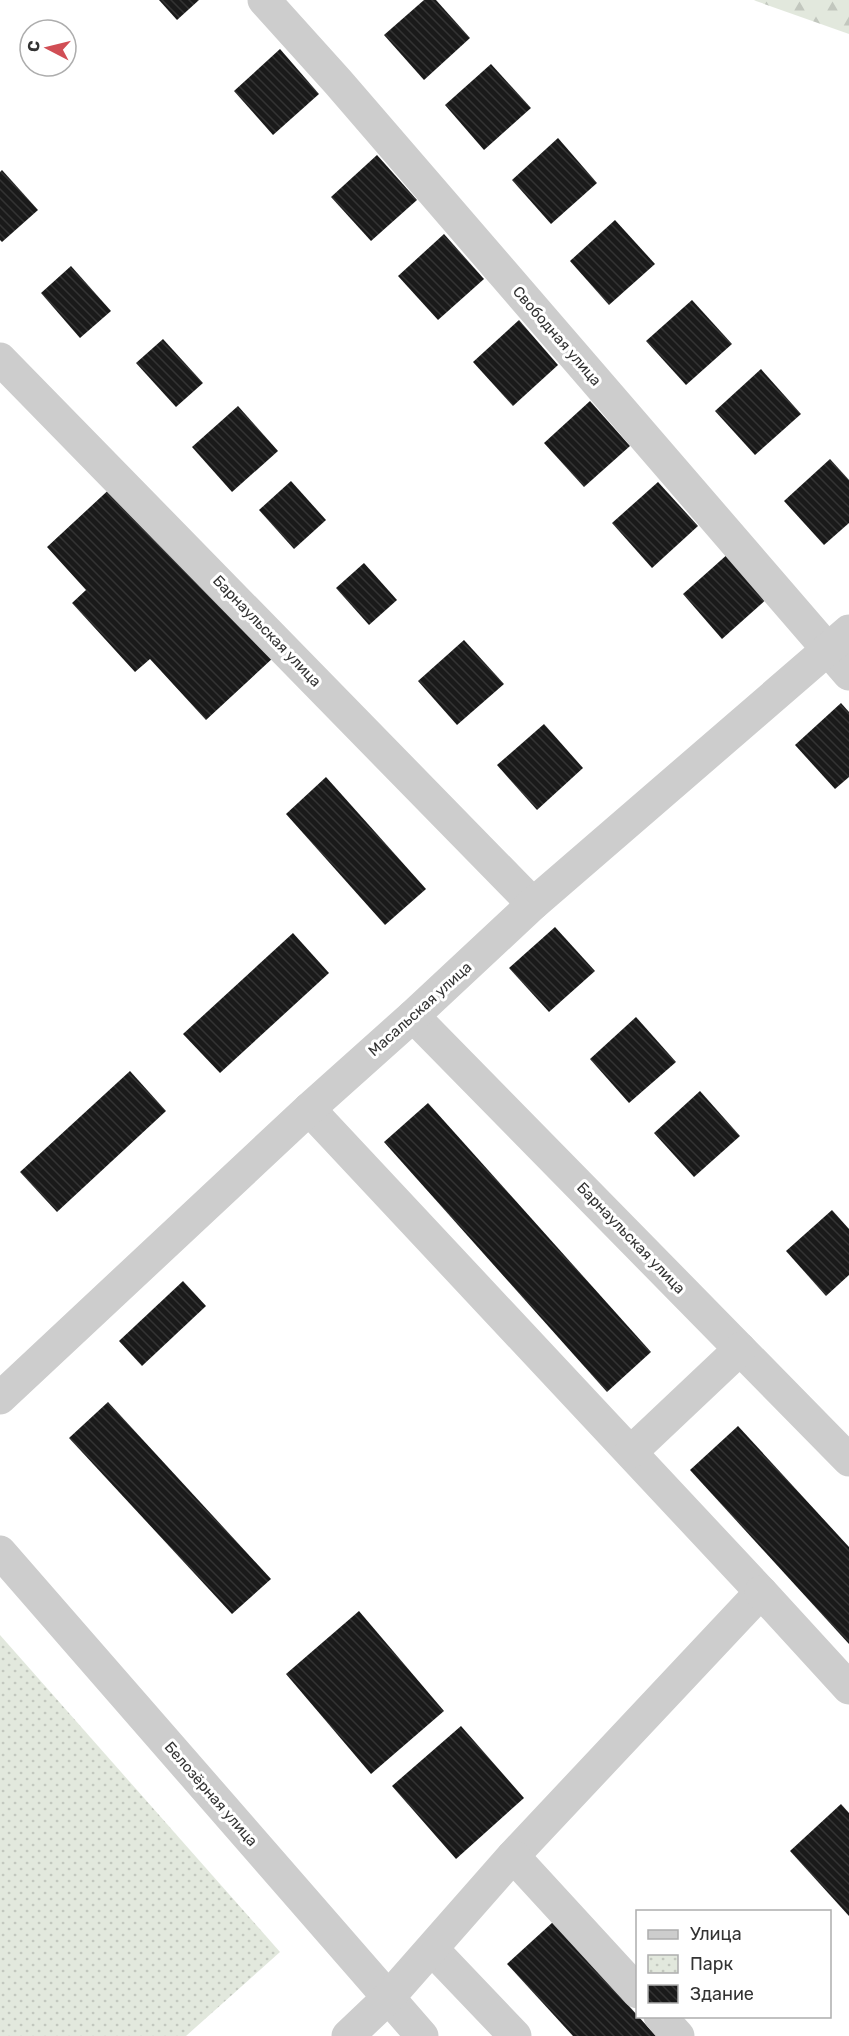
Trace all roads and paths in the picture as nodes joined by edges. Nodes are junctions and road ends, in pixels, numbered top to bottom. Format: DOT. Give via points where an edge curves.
graph roads {
  1 [pos="264,0"];
  2 [pos="0,359"];
  3 [pos="838,640"];
  4 [pos="849,674"];
  5 [pos="533,904"];
  6 [pos="413,1017"];
  7 [pos="309,1108"];
  8 [pos="740,1349"];
  9 [pos="0,1398"];
  10 [pos="631,1452"];
  11 [pos="849,1460"];
  12 [pos="0,1552"];
  13 [pos="761,1592"];
  14 [pos="849,1688"];
  15 [pos="513,1856"];
  16 [pos="432,1949"];
  17 [pos="636,1990"];
  18 [pos="388,1998"];
  19 [pos="662,2018"];
  20 [pos="348,2036"];
  21 [pos="422,2036"];
  22 [pos="515,2036"];
  23 [pos="678,2036"];
  1 -- 3 [label="street, Свободная улица"];
  2 -- 5 [label="street, Барнаульская улица"];
  3 -- 4 [label="street, Свободная улица"];
  3 -- 5 [label="street, Масальская улица"];
  5 -- 6 [label="street, Масальская улица"];
  6 -- 7 [label="street, Масальская улица"];
  6 -- 8 [label="street, Барнаульская улица"];
  7 -- 9 [label="street, Масальская улица"];
  7 -- 10 [label="street"];
  8 -- 10 [label="street"];
  8 -- 11 [label="street, Барнаульская улица"];
  10 -- 13 [label="street"];
  12 -- 18 [label="street, Белозёрная улица"];
  13 -- 14 [label="street"];
  13 -- 15 [label="street"];
  15 -- 16 [label="street"];
  15 -- 17 [label="street"];
  16 -- 18 [label="street"];
  16 -- 22 [label="street"];
  18 -- 20 [label="street"];
  18 -- 21 [label="street, Белозёрная улица"];
  19 -- 23 [label="street"];
}
